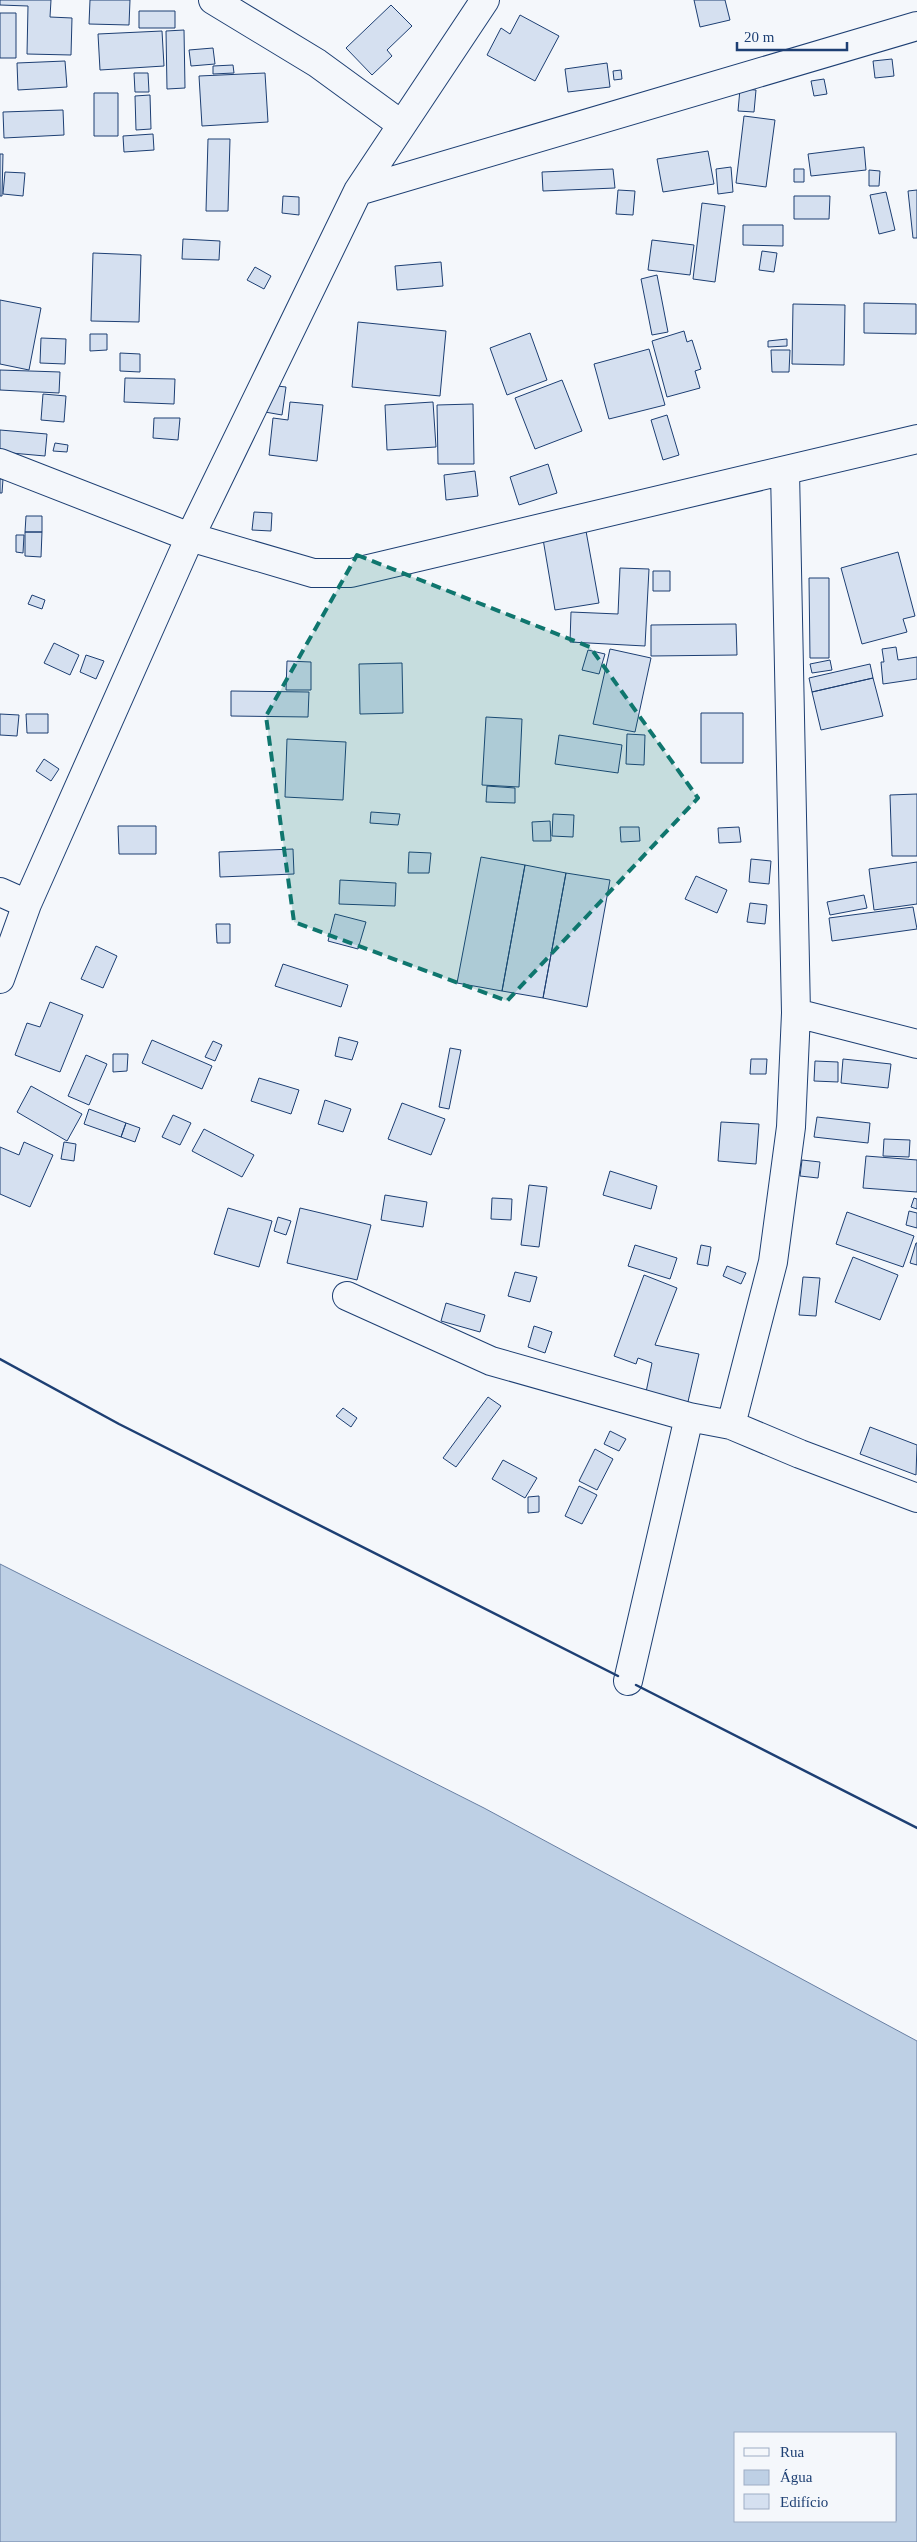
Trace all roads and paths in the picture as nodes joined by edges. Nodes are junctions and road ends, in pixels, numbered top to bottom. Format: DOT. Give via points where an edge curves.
graph roads {
  1 [pos="213,0"];
  2 [pos="486,0"];
  3 [pos="917,26"];
  4 [pos="402,125"];
  5 [pos="358,191"];
  6 [pos="917,439"];
  7 [pos="0,463"];
  8 [pos="785,471"];
  9 [pos="190,537"];
  10 [pos="0,892"];
  11 [pos="27,904"];
  12 [pos="0,979"];
  13 [pos="796,1013"];
  14 [pos="917,1044"];
  15 [pos="347,1296"];
  16 [pos="689,1417"];
  17 [pos="731,1425"];
  18 [pos="917,1498"];
  19 [pos="628,1681"];
  1 -- 4 [label="street" via="317,64"];
  2 -- 4 [label="street"];
  3 -- 5 [label="street"];
  4 -- 5 [label="street"];
  5 -- 9 [label="street"];
  6 -- 8 [label="street"];
  7 -- 9 [label="street"];
  8 -- 9 [label="street" via="351,572 313,573"];
  8 -- 13 [label="street"];
  9 -- 11 [label="street"];
  10 -- 11 [label="street"];
  11 -- 12 [label="street"];
  13 -- 14 [label="street"];
  13 -- 17 [label="street" via="791,1127 773,1262"];
  15 -- 16 [label="street" via="491,1361"];
  16 -- 17 [label="street"];
  16 -- 19 [label="street"];
  17 -- 18 [label="street"];
}
